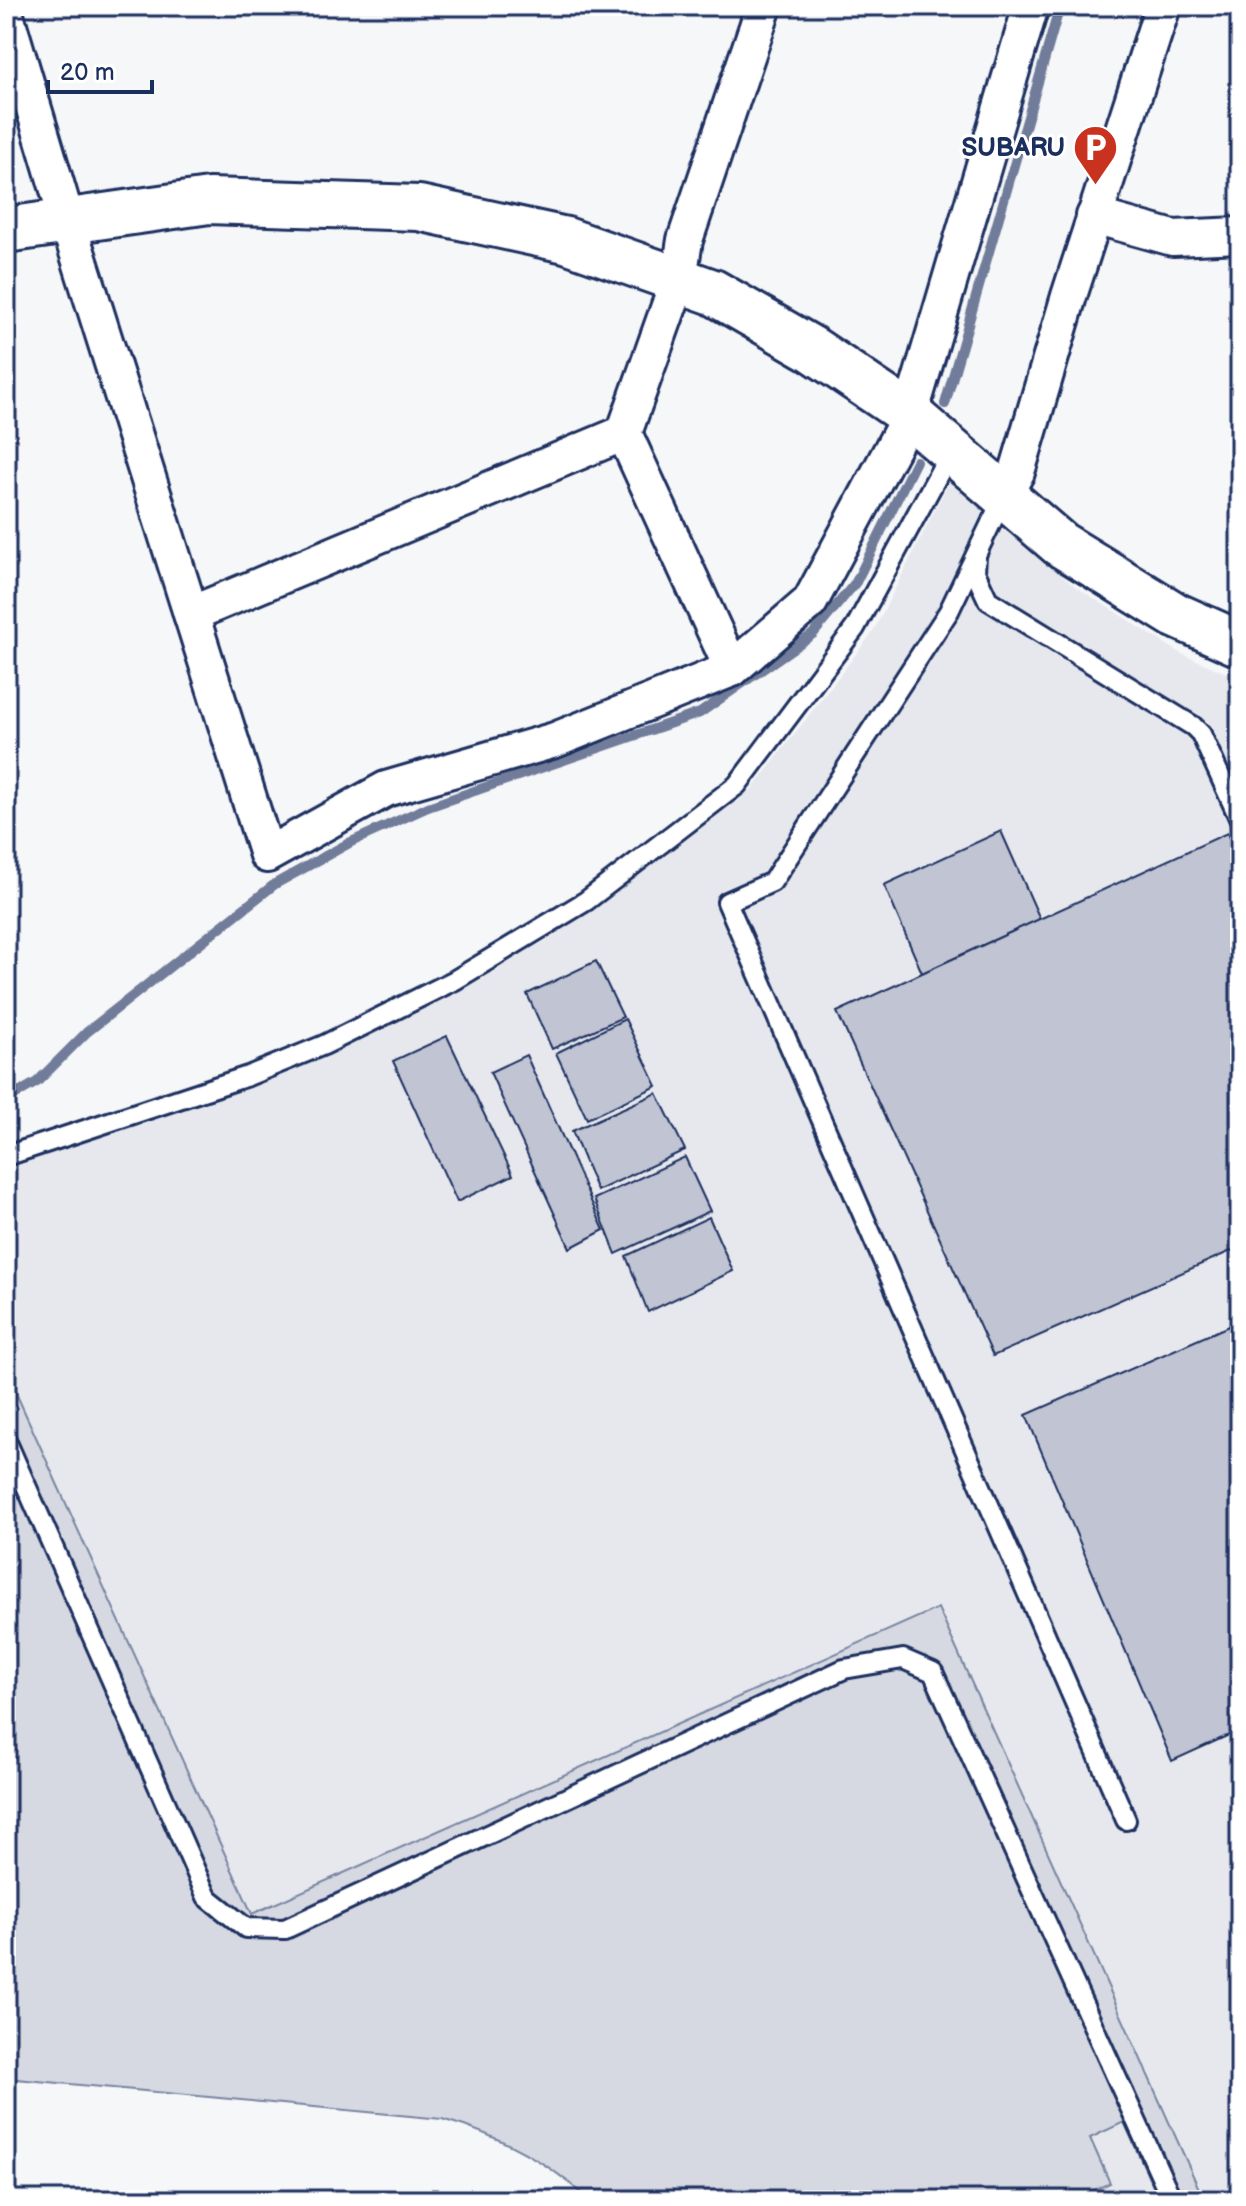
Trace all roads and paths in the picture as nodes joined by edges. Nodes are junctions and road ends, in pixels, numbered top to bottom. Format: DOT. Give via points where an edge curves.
graph roads {
  1 [pos="764,6"];
  2 [pos="1031,6"];
  3 [pos="1163,6"];
  4 [pos="6,15"];
  5 [pos="1094,216"];
  6 [pos="67,220"];
  7 [pos="6,230"];
  8 [pos="1240,235"];
  9 [pos="679,278"];
  10 [pos="910,415"];
  11 [pos="624,433"];
  12 [pos="951,451"];
  13 [pos="1004,496"];
  14 [pos="976,553"];
  15 [pos="191,614"];
  16 [pos="1240,644"];
  17 [pos="732,669"];
  18 [pos="1240,820"];
  19 [pos="6,1156"];
  20 [pos="6,1440"];
  21 [pos="1126,1820"];
  22 [pos="1172,2200"];
  1 -- 9 [label="street" via="685,240"];
  2 -- 10 [label="street"];
  3 -- 5 [label="street"];
  4 -- 6 [label="street"];
  5 -- 8 [label="street" via="1173,238"];
  5 -- 13 [label="street" via="1017,472"];
  6 -- 7 [label="street"];
  6 -- 9 [label="street" via="209,201 419,208 566,240"];
  6 -- 15 [label="street"];
  9 -- 10 [label="street" via="812,349"];
  9 -- 11 [label="street"];
  10 -- 12 [label="street"];
  10 -- 17 [label="street" via="810,602"];
  11 -- 15 [label="street"];
  11 -- 17 [label="street"];
  12 -- 13 [label="street"];
  12 -- 19 [label="lane" via="855,628 737,785 586,901 492,959 324,1045 248,1076"];
  13 -- 14 [label="lane"];
  13 -- 16 [label="street" via="1060,544 1175,615"];
  14 -- 18 [label="lane" via="975,572 988,600 1201,734"];
  14 -- 21 [label="lane" via="949,611 772,882 727,902"];
  15 -- 17 [label="street" via="267,855 386,789 555,740"];
  20 -- 22 [label="lane" via="207,1897 246,1928 285,1929 844,1669 903,1659 933,1672"];
}
